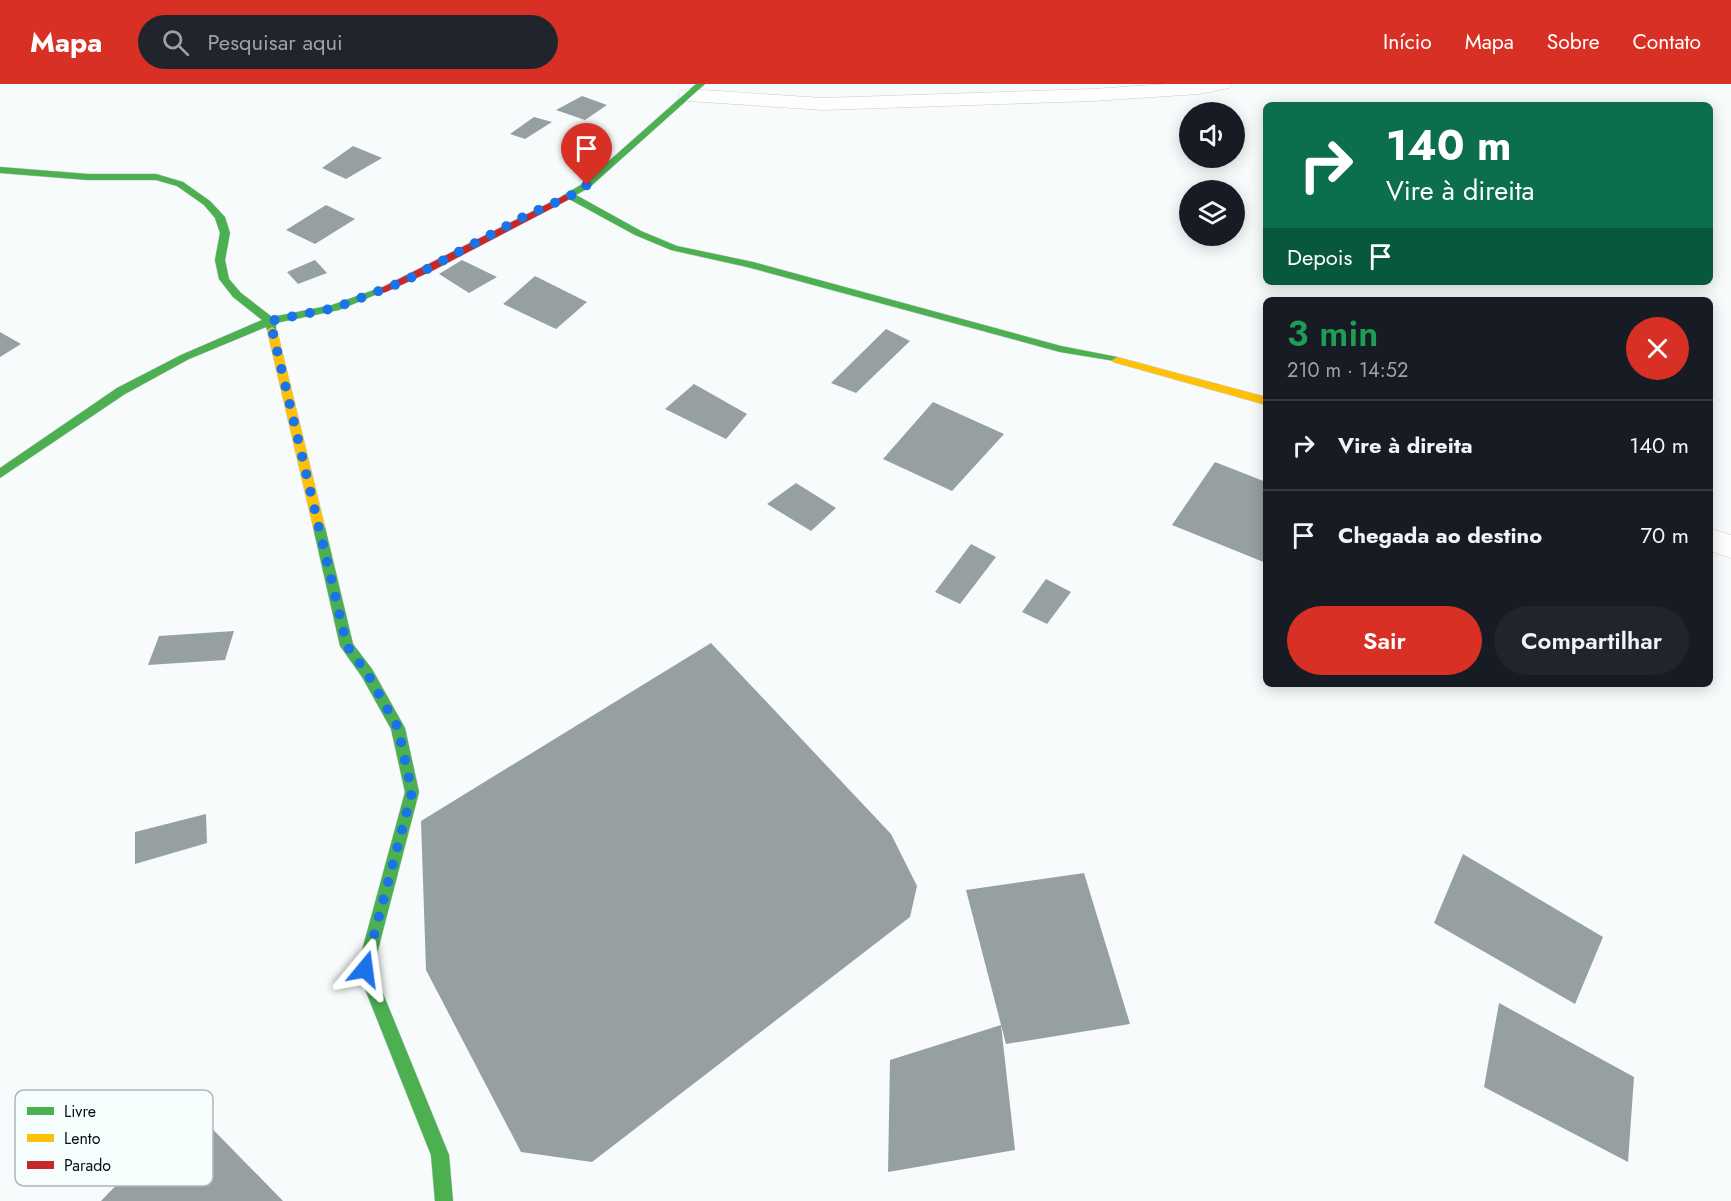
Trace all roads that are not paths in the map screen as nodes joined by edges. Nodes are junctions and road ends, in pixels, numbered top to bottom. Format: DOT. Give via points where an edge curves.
graph roads {
  1 [pos="1222,84"];
  2 [pos="694,90"];
  3 [pos="0,170"];
  4 [pos="570,196"];
  5 [pos="270,321"];
  6 [pos="1263,400"];
  7 [pos="0,474"];
  8 [pos="1713,540"];
  9 [pos="1731,547"];
  10 [pos="444,1201"];
  1 -- 2 [label="street" via="1093,95 823,104"];
  2 -- 4 [label="street"];
  3 -- 5 [label="street" via="95,178 165,178 181,186 220,216 225,227 220,263 225,280 240,299"];
  4 -- 5 [label="street" via="405,281 335,308"];
  4 -- 6 [label="street" via="674,248 749,264"];
  5 -- 7 [label="street" via="185,357 121,391"];
  5 -- 10 [label="street" via="347,646 398,728 412,792 365,969 440,1155"];
  8 -- 9 [label="street"];
}
